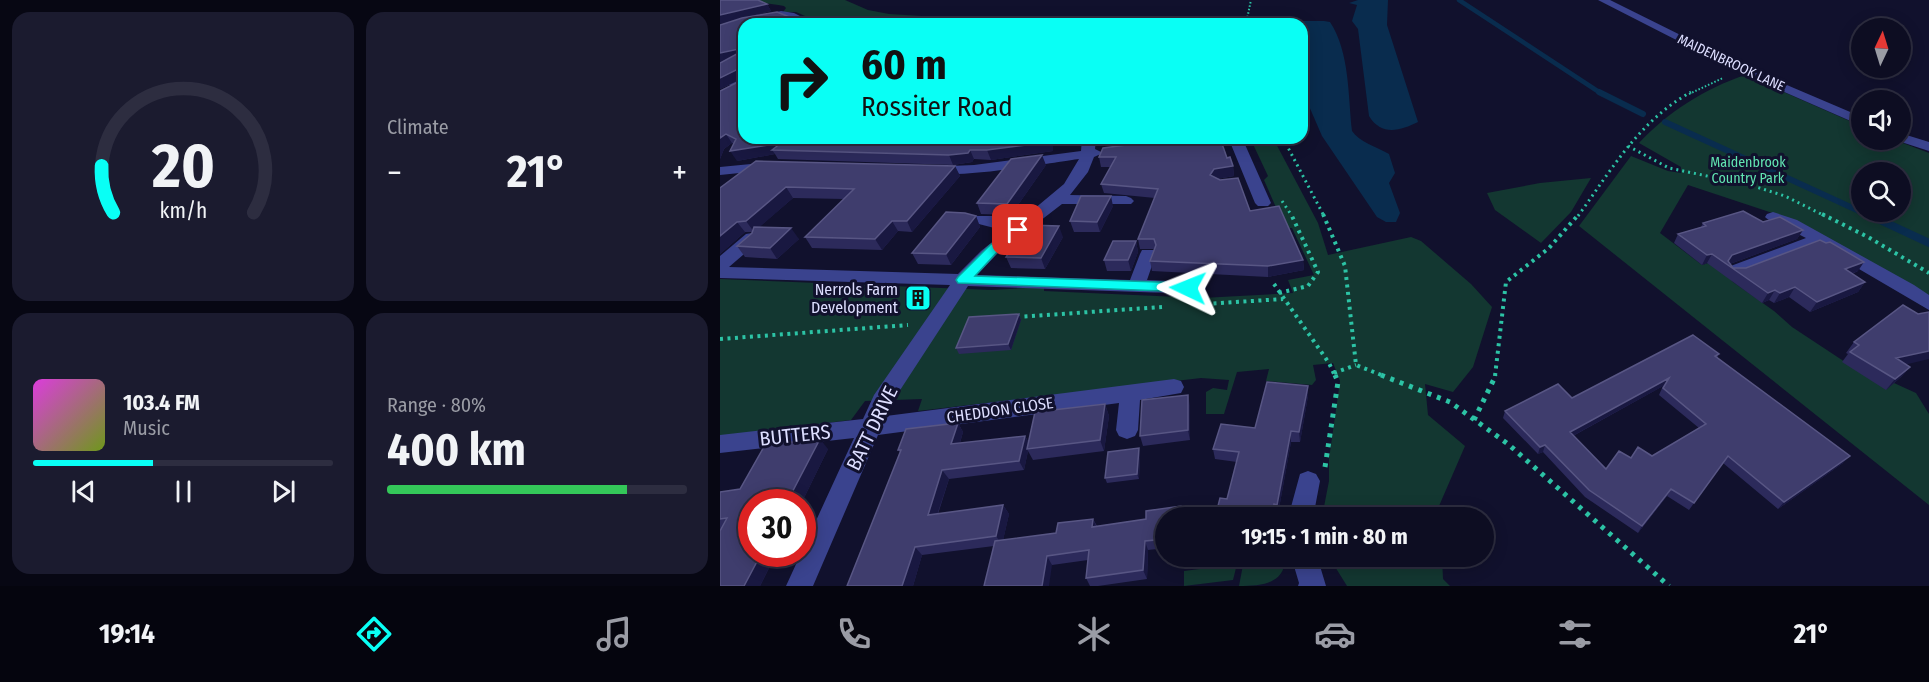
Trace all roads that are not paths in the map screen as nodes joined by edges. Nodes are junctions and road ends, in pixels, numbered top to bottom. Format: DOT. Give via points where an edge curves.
graph roads {
  1 [pos="1603,0"];
  2 [pos="765,18"];
  3 [pos="798,18"];
  4 [pos="738,25"];
  5 [pos="720,29"];
  6 [pos="720,81"];
  7 [pos="738,82"];
  8 [pos="738,86"];
  9 [pos="728,92"];
  10 [pos="1851,117"];
  11 [pos="1911,141"];
  12 [pos="1237,144"];
  13 [pos="1088,146"];
  14 [pos="1929,147"];
  15 [pos="1110,152"];
  16 [pos="793,166"];
  17 [pos="723,168"];
  18 [pos="924,170"];
  19 [pos="1261,199"];
  20 [pos="1058,200"];
  21 [pos="1126,201"];
  22 [pos="1773,217"];
  23 [pos="977,219"];
  24 [pos="1018,230"];
  25 [pos="752,237"];
  26 [pos="1820,239"];
  27 [pos="1148,254"];
  28 [pos="720,265"];
  29 [pos="1734,271"];
  30 [pos="720,272"];
  31 [pos="963,280"];
  32 [pos="1136,286"];
  33 [pos="1199,296"];
  34 [pos="1929,304"];
  35 [pos="1174,387"];
  36 [pos="1130,393"];
  37 [pos="870,427"];
  38 [pos="1127,430"];
  39 [pos="720,444"];
  40 [pos="1317,476"];
  41 [pos="1304,507"];
  42 [pos="1307,567"];
  43 [pos="799,586"];
  44 [pos="1313,586"];
  1 -- 10 [label="street, MAIDENBROOK LANE" via="1745,71"];
  2 -- 3 [label="street" via="781,14"];
  4 -- 5 [label="street"];
  6 -- 7 [label="street"];
  8 -- 9 [label="street"];
  11 -- 14 [label="street"];
  12 -- 19 [label="street" via="1247,180"];
  13 -- 15 [label="street"];
  13 -- 18 [label="street" via="974,169"];
  13 -- 20 [label="street, BATT DRIVE" via="1076,177"];
  16 -- 17 [label="street"];
  20 -- 21 [label="street"];
  20 -- 24 [label="street, BATT DRIVE"];
  22 -- 26 [label="street"];
  23 -- 24 [label="street"];
  24 -- 31 [label="street, BATT DRIVE" via="988,253"];
  25 -- 28 [label="street"];
  26 -- 29 [label="street"];
  26 -- 34 [label="street"];
  27 -- 32 [label="street"];
  30 -- 31 [label="street"];
  31 -- 32 [label="street"];
  31 -- 37 [label="street, BATT DRIVE" via="882,400"];
  32 -- 33 [label="street"];
  35 -- 36 [label="street, CHEDDON CLOSE"];
  36 -- 37 [label="street, CHEDDON CLOSE"];
  36 -- 38 [label="street"];
  37 -- 39 [label="street, BUTTERS"];
  37 -- 43 [label="street, BATT DRIVE"];
  40 -- 41 [label="street"];
  42 -- 44 [label="street"];
}
